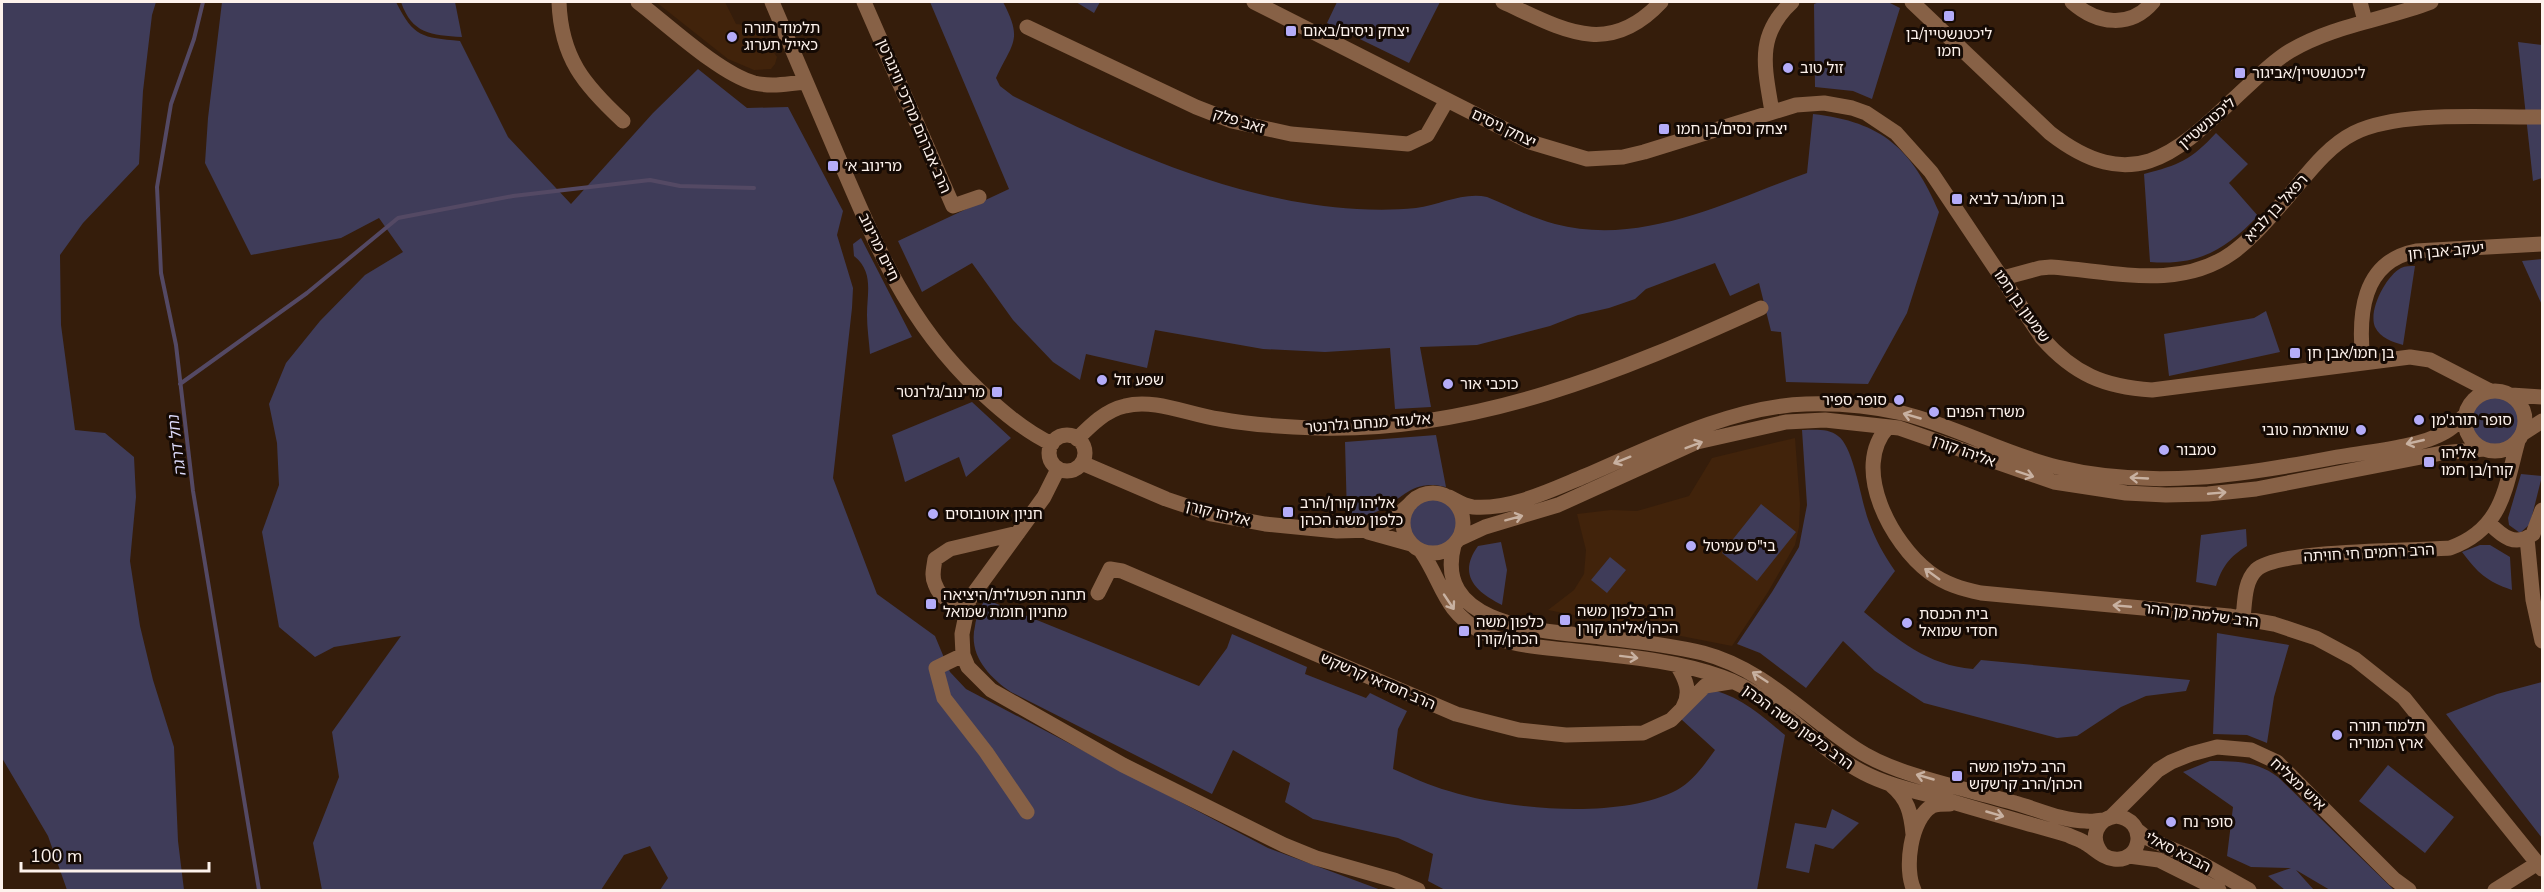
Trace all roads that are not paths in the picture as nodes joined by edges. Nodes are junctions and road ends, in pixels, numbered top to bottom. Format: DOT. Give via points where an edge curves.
graph roads {
  1 [pos="559,2"];
  2 [pos="639,2"];
  3 [pos="772,2"];
  4 [pos="864,2"];
  5 [pos="1254,2"];
  6 [pos="1503,2"];
  7 [pos="1661,2"];
  8 [pos="1792,2"];
  9 [pos="1912,2"];
  10 [pos="2072,2"];
  11 [pos="2153,2"];
  12 [pos="2360,2"];
  13 [pos="2432,2"];
  14 [pos="2365,21"];
  15 [pos="1027,27"];
  16 [pos="805,81"];
  17 [pos="1447,100"];
  18 [pos="1772,111"];
  19 [pos="2542,117"];
  20 [pos="623,121"];
  21 [pos="979,197"];
  22 [pos="2542,244"];
  23 [pos="2003,278"];
  24 [pos="1761,308"];
  25 [pos="2363,362"];
  26 [pos="2441,365"];
  27 [pos="2490,391"];
  28 [pos="2511,395"];
  29 [pos="2542,397"];
  30 [pos="2467,411"];
  31 [pos="2542,421"];
  32 [pos="1888,427"];
  33 [pos="2520,437"];
  34 [pos="1077,439"];
  35 [pos="1052,444"];
  36 [pos="2487,450"];
  37 [pos="1082,463"];
  38 [pos="1058,469"];
  39 [pos="2506,489"];
  40 [pos="1449,497"];
  41 [pos="1411,503"];
  42 [pos="2542,510"];
  43 [pos="2489,523"];
  44 [pos="1362,531"];
  45 [pos="1018,533"];
  46 [pos="2528,538"];
  47 [pos="1457,542"];
  48 [pos="1416,548"];
  49 [pos="1098,593"];
  50 [pos="969,600"];
  51 [pos="2243,618"];
  52 [pos="2542,641"];
  53 [pos="963,655"];
  54 [pos="1677,665"];
  55 [pos="1735,682"];
  56 [pos="1680,712"];
  57 [pos="1888,783"];
  58 [pos="2136,793"];
  59 [pos="1956,803"];
  60 [pos="1027,812"];
  61 [pos="2107,818"];
  62 [pos="2135,827"];
  63 [pos="1913,837"];
  64 [pos="2102,854"];
  65 [pos="2128,856"];
  66 [pos="2540,866"];
  67 [pos="1418,891"];
  68 [pos="1914,891"];
  69 [pos="2220,891"];
  70 [pos="2249,891"];
  71 [pos="2409,891"];
  72 [pos="2495,891"];
  1 -- 20 [label="street" via="566,42 576,69 587,86"];
  2 -- 16 [label="street" via="712,60 752,82 774,86"];
  3 -- 16 [label="street, חיים מרינוב"];
  4 -- 21 [label="street, הרב אברהם מרדכי ווינגרטן" via="953,206"];
  5 -- 17 [label="street, יצחק ניסים"];
  6 -- 7 [label="street" via="1567,31 1590,35 1626,28"];
  8 -- 18 [label="street" via="1771,29 1765,48"];
  9 -- 14 [label="street, ליכטנשטיין" via="2050,134 2087,158 2126,164 2156,160 2176,150 2288,52 2331,31"];
  10 -- 11 [label="street" via="2095,18 2112,21 2139,15"];
  12 -- 14 [label="street"];
  13 -- 14 [label="street, ליכטנשטיין"];
  15 -- 17 [label="street, זאב פלק" via="1196,107 1232,121 1291,134 1408,144 1427,135"];
  16 -- 35 [label="street, חיים מרינוב" via="880,252 921,326 979,391"];
  17 -- 18 [label="street, יצחק ניסים" via="1530,142 1587,159 1644,152"];
  18 -- 23 [label="street, שמעון בן חמו" via="1810,103 1838,104 1866,113 1896,133 1931,172"];
  19 -- 23 [label="street, רפאל בן לביא" via="2421,118 2354,133 2328,152 2245,243 2218,262 2185,273 2149,276 2051,267"];
  22 -- 25 [label="street, יעקב אבן חן" via="2434,249 2405,253 2388,262 2376,276 2365,300 2360,330"];
  23 -- 25 [label="street, שמעון בן חמו" via="2042,338 2065,362 2116,386 2152,390"];
  24 -- 34 [label="street, אלעזר מנחם גלרנטר" via="1594,380 1475,412 1404,423 1320,428 1243,423 1154,406 1127,405 1105,414"];
  25 -- 26 [label="street, שמעון בן חמו" via="2410,357"];
  26 -- 27 [label="street, שמעון בן חמו"];
  26 -- 30 [label="street, שמעון בן חמו" via="2463,387"];
  27 -- 28 [label="street"];
  27 -- 30 [label="street" via="2477,397"];
  28 -- 29 [label="street"];
  28 -- 33 [label="street" via="2525,417"];
  30 -- 36 [label="street" via="2467,432"];
  30 -- 40 [label="street, אליהו קורן, one-way" via="2444,433 2405,444 2253,473 2176,479 2058,467 1901,413 1826,404 1784,406 1720,421 1518,501 1475,507"];
  31 -- 33 [label="street"];
  32 -- 36 [label="street, אליהו קורן, one-way" via="2054,482 2166,495 2256,489 2442,453"];
  47 -- 32 [label="street, אליהו קורן, one-way" via="1485,527 1558,505 1697,442 1769,424 1805,420"];
  51 -- 32 [label="street, הרב שלמה מן ההר, one-way" via="1981,593 1944,582 1913,559 1877,498 1873,459 1878,438"];
  33 -- 36 [label="street" via="2501,451"];
  33 -- 39 [label="street"];
  34 -- 35 [label="street" via="1063,436"];
  34 -- 37 [label="street" via="1084,449"];
  35 -- 38 [label="street" via="1050,458"];
  36 -- 39 [label="street" via="2495,455 2505,472"];
  37 -- 38 [label="street" via="1071,471"];
  37 -- 44 [label="street, אליהו קורן" via="1211,514 1304,529"];
  38 -- 45 [label="street"];
  39 -- 43 [label="street, הרב רחמים חי חויתה"];
  40 -- 41 [label="street" via="1429,493"];
  40 -- 47 [label="street" via="1463,516 1463,532"];
  41 -- 44 [label="street, אליהו קורן" via="1384,526"];
  41 -- 48 [label="street" via="1403,528"];
  42 -- 46 [label="street"];
  43 -- 46 [label="street" via="2509,539"];
  43 -- 51 [label="street, הרב רחמים חי חויתה" via="2480,533 2450,549 2301,556 2265,564 2250,580"];
  44 -- 48 [label="street, אליהו קורן" via="1393,537"];
  45 -- 50 [label="street"];
  45 -- 50 [label="street" via="950,549 935,559 934,583 941,594 961,605"];
  46 -- 52 [label="street" via="2533,600"];
  47 -- 48 [label="street" via="1435,554"];
  61 -- 47 [label="street, הרב כלפון משה הכהן, one-way" via="2073,820 1872,759 1765,680 1713,656 1667,645 1501,622 1473,606 1462,594 1451,566"];
  48 -- 54 [label="street, הרב כלפון משה הכהן, one-way" via="1448,603 1462,619 1495,638"];
  49 -- 56 [label="street, הרב חסדאי קרשקש" via="1110,569 1122,572 1447,710 1519,730 1566,735 1643,733"];
  50 -- 53 [label="street" via="962,625"];
  51 -- 66 [label="street, הרב שלמה מן ההר" via="2316,638 2355,659 2390,685 2440,740"];
  53 -- 60 [label="street" via="936,668 944,698"];
  53 -- 67 [label="street" via="968,667 991,690 1123,765 1316,858 1394,880"];
  54 -- 55 [label="street, הרב כלפון משה הכהן"];
  54 -- 56 [label="street" via="1687,686 1687,700"];
  55 -- 56 [label="street, הרב חסדאי קרשקש" via="1705,686"];
  55 -- 57 [label="street, הרב כלפון משה הכהן" via="1864,774"];
  57 -- 59 [label="street, הרב כלפון משה הכהן"];
  57 -- 63 [label="street" via="1906,801"];
  58 -- 61 [label="street, איש מצליח"];
  58 -- 62 [label="street"];
  58 -- 71 [label="street, איש מצליח" via="2158,770 2191,754 2217,747 2266,755"];
  59 -- 63 [label="street" via="1934,805 1924,812"];
  59 -- 64 [label="street, הרב כלפון משה הכהן, one-way" via="2083,841"];
  61 -- 62 [label="street" via="2122,817"];
  61 -- 64 [label="street" via="2095,836"];
  62 -- 65 [label="street" via="2137,845"];
  62 -- 70 [label="street, הבבא סאלי"];
  63 -- 68 [label="street" via="1910,866"];
  64 -- 65 [label="street" via="2114,860"];
  65 -- 69 [label="street, הבבא סאלי" via="2159,860"];
  66 -- 72 [label="street"];
}
